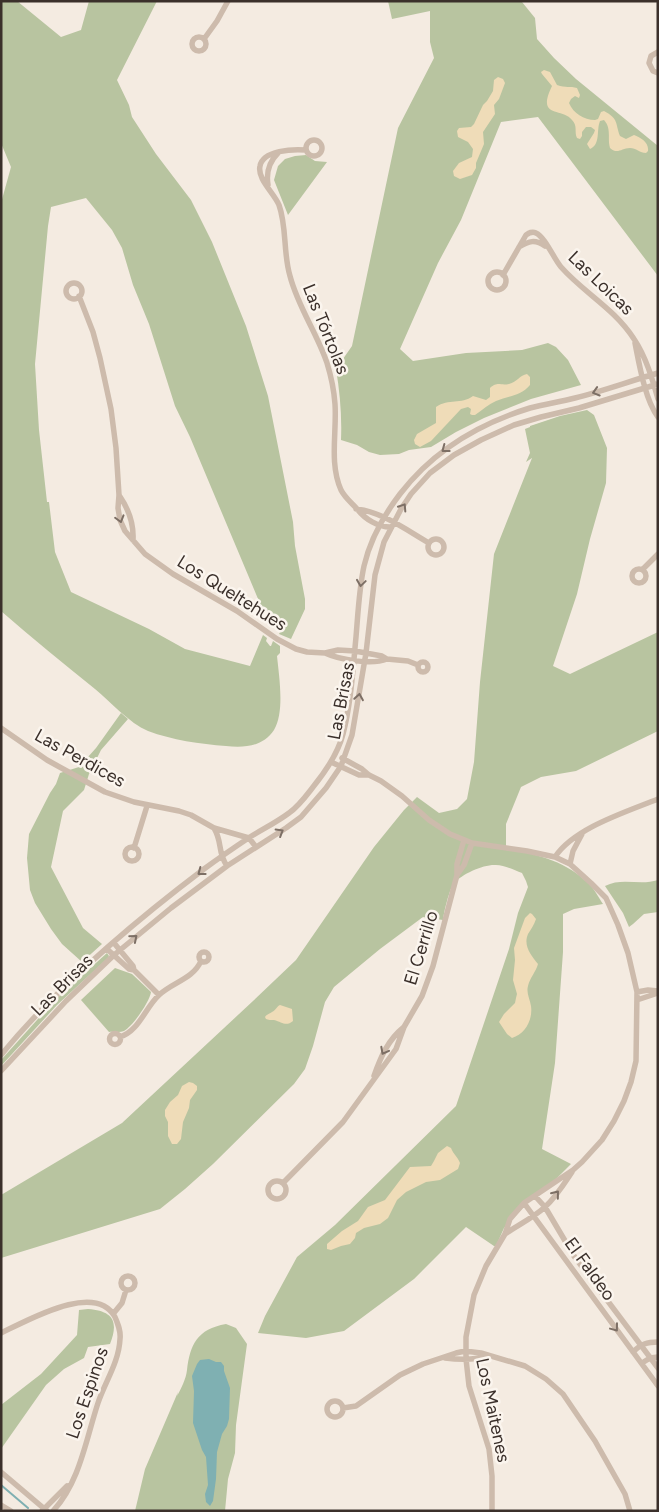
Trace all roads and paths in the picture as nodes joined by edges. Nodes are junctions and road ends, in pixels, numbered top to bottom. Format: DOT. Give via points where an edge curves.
graph roads {
  1 [pos="228,1"];
  2 [pos="204,39"];
  3 [pos="658,52"];
  4 [pos="658,73"];
  5 [pos="306,150"];
  6 [pos="279,152"];
  7 [pos="269,188"];
  8 [pos="503,275"];
  9 [pos="79,296"];
  10 [pos="634,338"];
  11 [pos="658,373"];
  12 [pos="651,375"];
  13 [pos="642,377"];
  14 [pos="656,385"];
  15 [pos="646,388"];
  16 [pos="658,399"];
  17 [pos="510,415"];
  18 [pos="658,417"];
  19 [pos="514,426"];
  20 [pos="119,495"];
  21 [pos="356,508"];
  22 [pos="384,518"];
  23 [pos="380,525"];
  24 [pos="392,525"];
  25 [pos="133,540"];
  26 [pos="429,543"];
  27 [pos="658,554"];
  28 [pos="643,569"];
  29 [pos="355,651"];
  30 [pos="325,653"];
  31 [pos="366,653"];
  32 [pos="386,659"];
  33 [pos="354,660"];
  34 [pos="364,661"];
  35 [pos="418,665"];
  36 [pos="2,730"];
  37 [pos="335,755"];
  38 [pos="344,758"];
  39 [pos="331,762"];
  40 [pos="341,766"];
  41 [pos="369,775"];
  42 [pos="658,799"];
  43 [pos="147,806"];
  44 [pos="214,828"];
  45 [pos="582,833"];
  46 [pos="250,838"];
  47 [pos="464,840"];
  48 [pos="472,843"];
  49 [pos="256,847"];
  50 [pos="134,848"];
  51 [pos="221,857"];
  52 [pos="555,857"];
  53 [pos="570,864"];
  54 [pos="228,866"];
  55 [pos="457,875"];
  56 [pos="114,943"];
  57 [pos="107,948"];
  58 [pos="120,950"];
  59 [pos="114,955"];
  60 [pos="200,961"];
  61 [pos="134,970"];
  62 [pos="637,992"];
  63 [pos="658,992"];
  64 [pos="158,995"];
  65 [pos="637,1000"];
  66 [pos="404,1027"];
  67 [pos="120,1037"];
  68 [pos="1,1055"];
  69 [pos="1,1071"];
  70 [pos="373,1080"];
  71 [pos="573,1170"];
  72 [pos="283,1183"];
  73 [pos="535,1196"];
  74 [pos="524,1204"];
  75 [pos="545,1207"];
  76 [pos="533,1216"];
  77 [pos="505,1234"];
  78 [pos="126,1290"];
  79 [pos="113,1314"];
  80 [pos="1,1333"];
  81 [pos="658,1342"];
  82 [pos="640,1345"];
  83 [pos="465,1351"];
  84 [pos="633,1352"];
  85 [pos="490,1356"];
  86 [pos="658,1356"];
  87 [pos="443,1358"];
  88 [pos="650,1358"];
  89 [pos="466,1359"];
  90 [pos="642,1363"];
  91 [pos="658,1368"];
  92 [pos="658,1386"];
  93 [pos="343,1408"];
  94 [pos="1,1472"];
  95 [pos="71,1483"];
  96 [pos="1,1505"];
  97 [pos="44,1510"];
  98 [pos="11,1511"];
  99 [pos="53,1511"];
  100 [pos="492,1511"];
  101 [pos="630,1511"];
  1 -- 2 [label="street"];
  3 -- 4 [label="street" via="651,56 649,63 650,68"];
  5 -- 6 [label="street"];
  6 -- 7 [label="street" via="268,170"];
  6 -- 7 [label="street, Las Tórtolas" via="265,157 260,165 261,178"];
  7 -- 21 [label="street, Las Tórtolas" via="281,213 290,278 329,371 335,404 336,466 342,490"];
  8 -- 10 [label="street, Las Loicas" via="520,246 532,241 540,242 567,274 619,318"];
  9 -- 20 [label="street, Los Queltehues" via="93,332 111,409"];
  10 -- 12 [label="street, Las Loicas"];
  10 -- 13 [label="street, Las Loicas"];
  11 -- 12 [label="street, Las Brisas"];
  12 -- 13 [label="street, Las Brisas"];
  12 -- 14 [label="street, Las Loicas"];
  13 -- 15 [label="street, Las Loicas"];
  13 -- 17 [label="street, Las Brisas, one-way"];
  14 -- 15 [label="street, Las Brisas"];
  14 -- 16 [label="street, Las Loicas"];
  15 -- 18 [label="street, Las Loicas"];
  15 -- 19 [label="street, Las Brisas"];
  17 -- 19 [label="street"];
  17 -- 22 [label="street, Las Brisas, one-way" via="457,440 424,466"];
  24 -- 19 [label="street, Las Brisas, one-way" via="411,494 430,474 454,455"];
  20 -- 25 [label="street, Los Queltehues" via="131,520"];
  20 -- 25 [label="street, Los Queltehues, one-way" via="120,520"];
  21 -- 22 [label="street, Las Tórtolas"];
  21 -- 23 [label="street, Las Tórtolas"];
  22 -- 23 [label="street, Las Brisas"];
  22 -- 24 [label="street, Las Tórtolas"];
  23 -- 24 [label="street, Las Tórtolas"];
  23 -- 29 [label="street, Las Brisas, one-way" via="364,566"];
  24 -- 26 [label="street, Las Tórtolas"];
  24 -- 31 [label="street, Las Brisas" via="375,575"];
  25 -- 30 [label="street, Los Queltehues" via="162,567 221,600 282,642 301,650"];
  27 -- 28 [label="street"];
  29 -- 30 [label="street, Los Queltehues"];
  29 -- 31 [label="street, Los Queltehues"];
  29 -- 33 [label="street, Las Brisas"];
  30 -- 33 [label="street, Los Queltehues" via="335,658"];
  31 -- 32 [label="street, Los Queltehues"];
  31 -- 34 [label="street, Las Brisas"];
  32 -- 34 [label="street, Los Queltehues"];
  32 -- 35 [label="street, Los Queltehues"];
  33 -- 34 [label="street, Los Queltehues"];
  33 -- 37 [label="street, Las Brisas" via="348,711"];
  38 -- 34 [label="street, Las Brisas, one-way" via="352,735"];
  36 -- 43 [label="street, Las Perdices" via="86,783"];
  37 -- 38 [label="street, Los Maitenes"];
  37 -- 39 [label="street, Las Brisas"];
  38 -- 40 [label="street, Las Brisas"];
  38 -- 41 [label="street, Los Maitenes"];
  39 -- 40 [label="street, Los Maitenes"];
  39 -- 46 [label="street, Las Brisas" via="290,812"];
  40 -- 41 [label="street, Los Maitenes" via="359,775"];
  49 -- 40 [label="street, Las Brisas, one-way" via="301,817"];
  41 -- 47 [label="street, Los Maitenes" via="402,796 437,826"];
  42 -- 45 [label="street"];
  43 -- 44 [label="street, Las Perdices" via="179,811"];
  43 -- 50 [label="street"];
  44 -- 46 [label="street, Las Perdices"];
  44 -- 51 [label="street" via="220,840"];
  45 -- 52 [label="street" via="566,842"];
  45 -- 53 [label="street"];
  46 -- 49 [label="street"];
  46 -- 51 [label="street, Las Brisas"];
  47 -- 48 [label="street, Los Maitenes"];
  47 -- 55 [label="street, El Cerrillo" via="456,864"];
  48 -- 52 [label="street, Los Maitenes"];
  48 -- 55 [label="street, El Cerrillo"];
  49 -- 54 [label="street, Las Brisas"];
  51 -- 54 [label="street"];
  51 -- 56 [label="street, Las Brisas, one-way"];
  52 -- 53 [label="street, Los Maitenes"];
  53 -- 62 [label="street, Los Maitenes" via="606,898 628,953"];
  58 -- 54 [label="street, Las Brisas, one-way"];
  55 -- 66 [label="street, El Cerrillo" via="434,966"];
  56 -- 57 [label="street, Las Brisas"];
  56 -- 58 [label="street"];
  57 -- 59 [label="street"];
  57 -- 68 [label="street, Las Brisas"];
  58 -- 59 [label="street, Las Brisas"];
  58 -- 61 [label="street"];
  59 -- 61 [label="street"];
  59 -- 69 [label="street, Las Brisas"];
  60 -- 64 [label="street" via="193,973"];
  61 -- 64 [label="street"];
  62 -- 63 [label="street"];
  62 -- 65 [label="street, Los Maitenes"];
  63 -- 65 [label="street"];
  64 -- 67 [label="street" via="131,1032"];
  65 -- 71 [label="street, Los Maitenes" via="636,1061 624,1101 602,1140"];
  66 -- 70 [label="street, El Cerrillo" via="396,1049"];
  66 -- 70 [label="street, El Cerrillo, one-way" via="386,1046"];
  70 -- 72 [label="street, El Cerrillo" via="343,1122"];
  71 -- 73 [label="street, Los Maitenes"];
  75 -- 71 [label="street, Los Maitenes, one-way"];
  73 -- 74 [label="street, Los Maitenes"];
  73 -- 75 [label="street, El Faldeo"];
  74 -- 76 [label="street, El Faldeo"];
  74 -- 77 [label="street, Los Maitenes" via="510,1219"];
  75 -- 76 [label="street, Los Maitenes"];
  75 -- 82 [label="street, El Faldeo" via="574,1256"];
  76 -- 77 [label="street, Los Maitenes"];
  76 -- 84 [label="street, El Faldeo, one-way"];
  77 -- 83 [label="street, Los Maitenes" via="474,1295"];
  78 -- 79 [label="street" via="122,1303"];
  79 -- 80 [label="street" via="98,1304 72,1303"];
  79 -- 95 [label="street, Los Espinos" via="119,1325 120,1339 114,1365"];
  81 -- 82 [label="street"];
  82 -- 84 [label="street"];
  82 -- 88 [label="street, El Faldeo"];
  83 -- 85 [label="street"];
  83 -- 87 [label="street"];
  83 -- 89 [label="street, Los Maitenes"];
  84 -- 90 [label="street, El Faldeo"];
  85 -- 89 [label="street"];
  85 -- 101 [label="street" via="525,1366 563,1394 595,1441 625,1494"];
  86 -- 88 [label="street"];
  87 -- 89 [label="street"];
  87 -- 93 [label="street" via="422,1364 400,1375 356,1406"];
  88 -- 90 [label="street"];
  88 -- 91 [label="street, El Faldeo"];
  89 -- 100 [label="street, Los Maitenes" via="471,1392 489,1449"];
  90 -- 92 [label="street, El Faldeo"];
  94 -- 97 [label="street"];
  95 -- 97 [label="street, Los Espinos"];
  95 -- 99 [label="street, Los Espinos"];
  96 -- 98 [label="street"];
}
